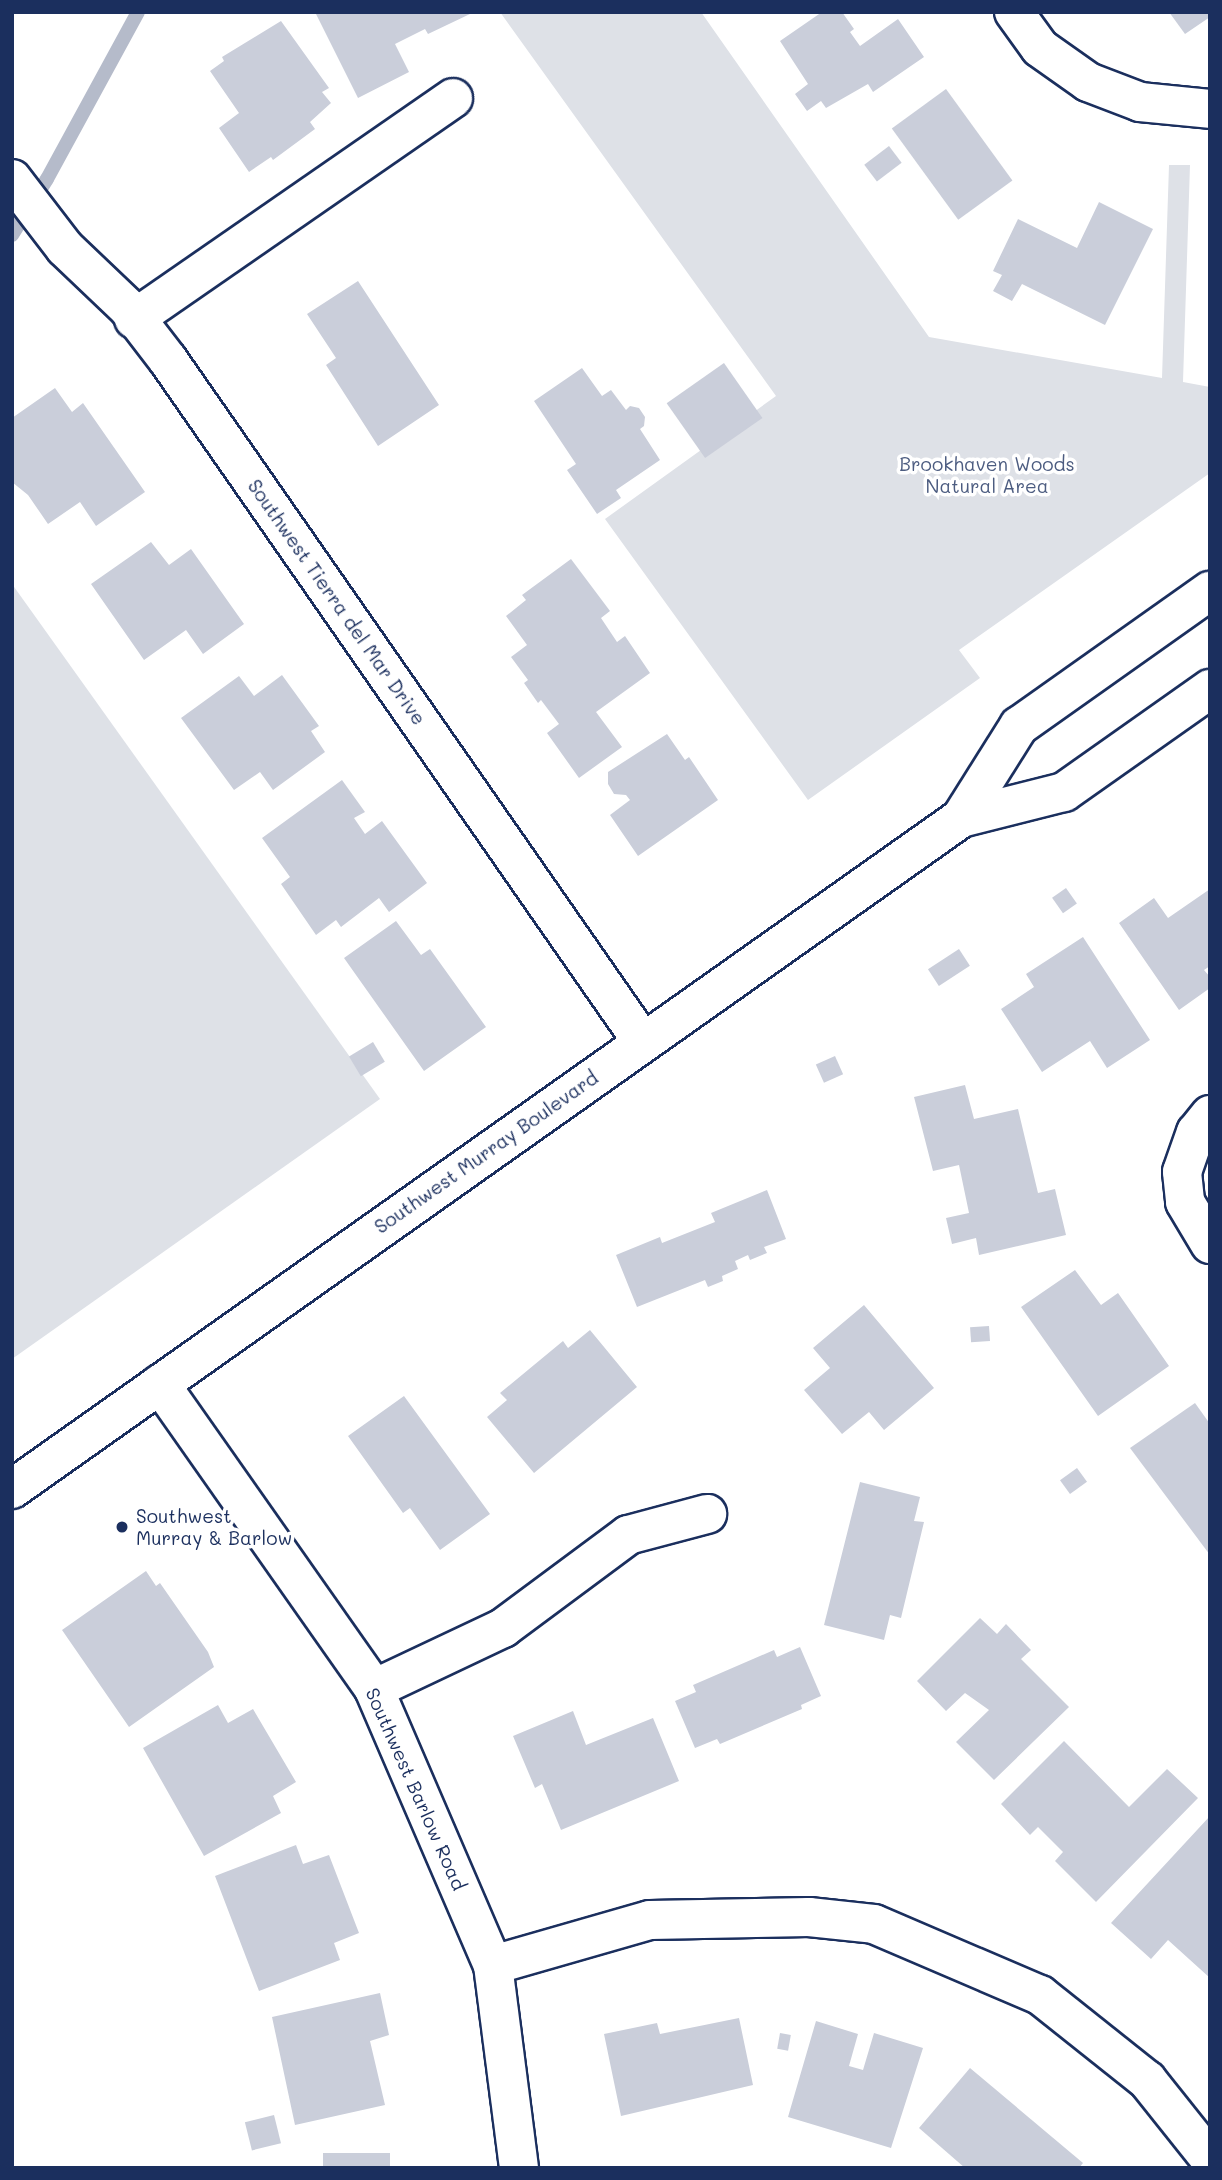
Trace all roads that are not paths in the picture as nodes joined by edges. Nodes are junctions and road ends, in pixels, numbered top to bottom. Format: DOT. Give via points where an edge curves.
graph roads {
  1 [pos="1014,12"];
  2 [pos="453,98"];
  3 [pos="1210,109"];
  4 [pos="12,179"];
  5 [pos="134,319"];
  6 [pos="1210,592"];
  7 [pos="1210,689"];
  8 [pos="961,817"];
  9 [pos="642,1041"];
  10 [pos="1210,1115"];
  11 [pos="1210,1244"];
  12 [pos="160,1384"];
  13 [pos="12,1489"];
  14 [pos="707,1514"];
  15 [pos="374,1689"];
  16 [pos="493,1965"];
  17 [pos="1210,2159"];
  18 [pos="519,2168"];
  1 -- 3 [label="street" via="1040,48 1088,82 1140,102"];
  2 -- 5 [label="street"];
  4 -- 5 [label="street, Southwest Tierra del Mar Drive" via="65,248"];
  5 -- 9 [label="street, Southwest Tierra del Mar Drive" via="169,360"];
  6 -- 8 [label="street, Southwest Murray Boulevard" via="1019,726"];
  7 -- 8 [label="street, Southwest Murray Boulevard" via="1064,792"];
  8 -- 9 [label="street, Southwest Murray Boulevard"];
  9 -- 12 [label="street, Southwest Murray Boulevard"];
  10 -- 11 [label="street" via="1196,1132 1182,1172 1185,1202"];
  12 -- 13 [label="street, Southwest Murray Boulevard"];
  12 -- 15 [label="street, Southwest Barlow Road"];
  14 -- 15 [label="street" via="628,1535 503,1628"];
  15 -- 16 [label="street, Southwest Barlow Road"];
  16 -- 17 [label="street" via="650,1920 809,1917 874,1924 1040,1995 1147,2080"];
  16 -- 18 [label="street, Southwest Barlow Road"];
}
